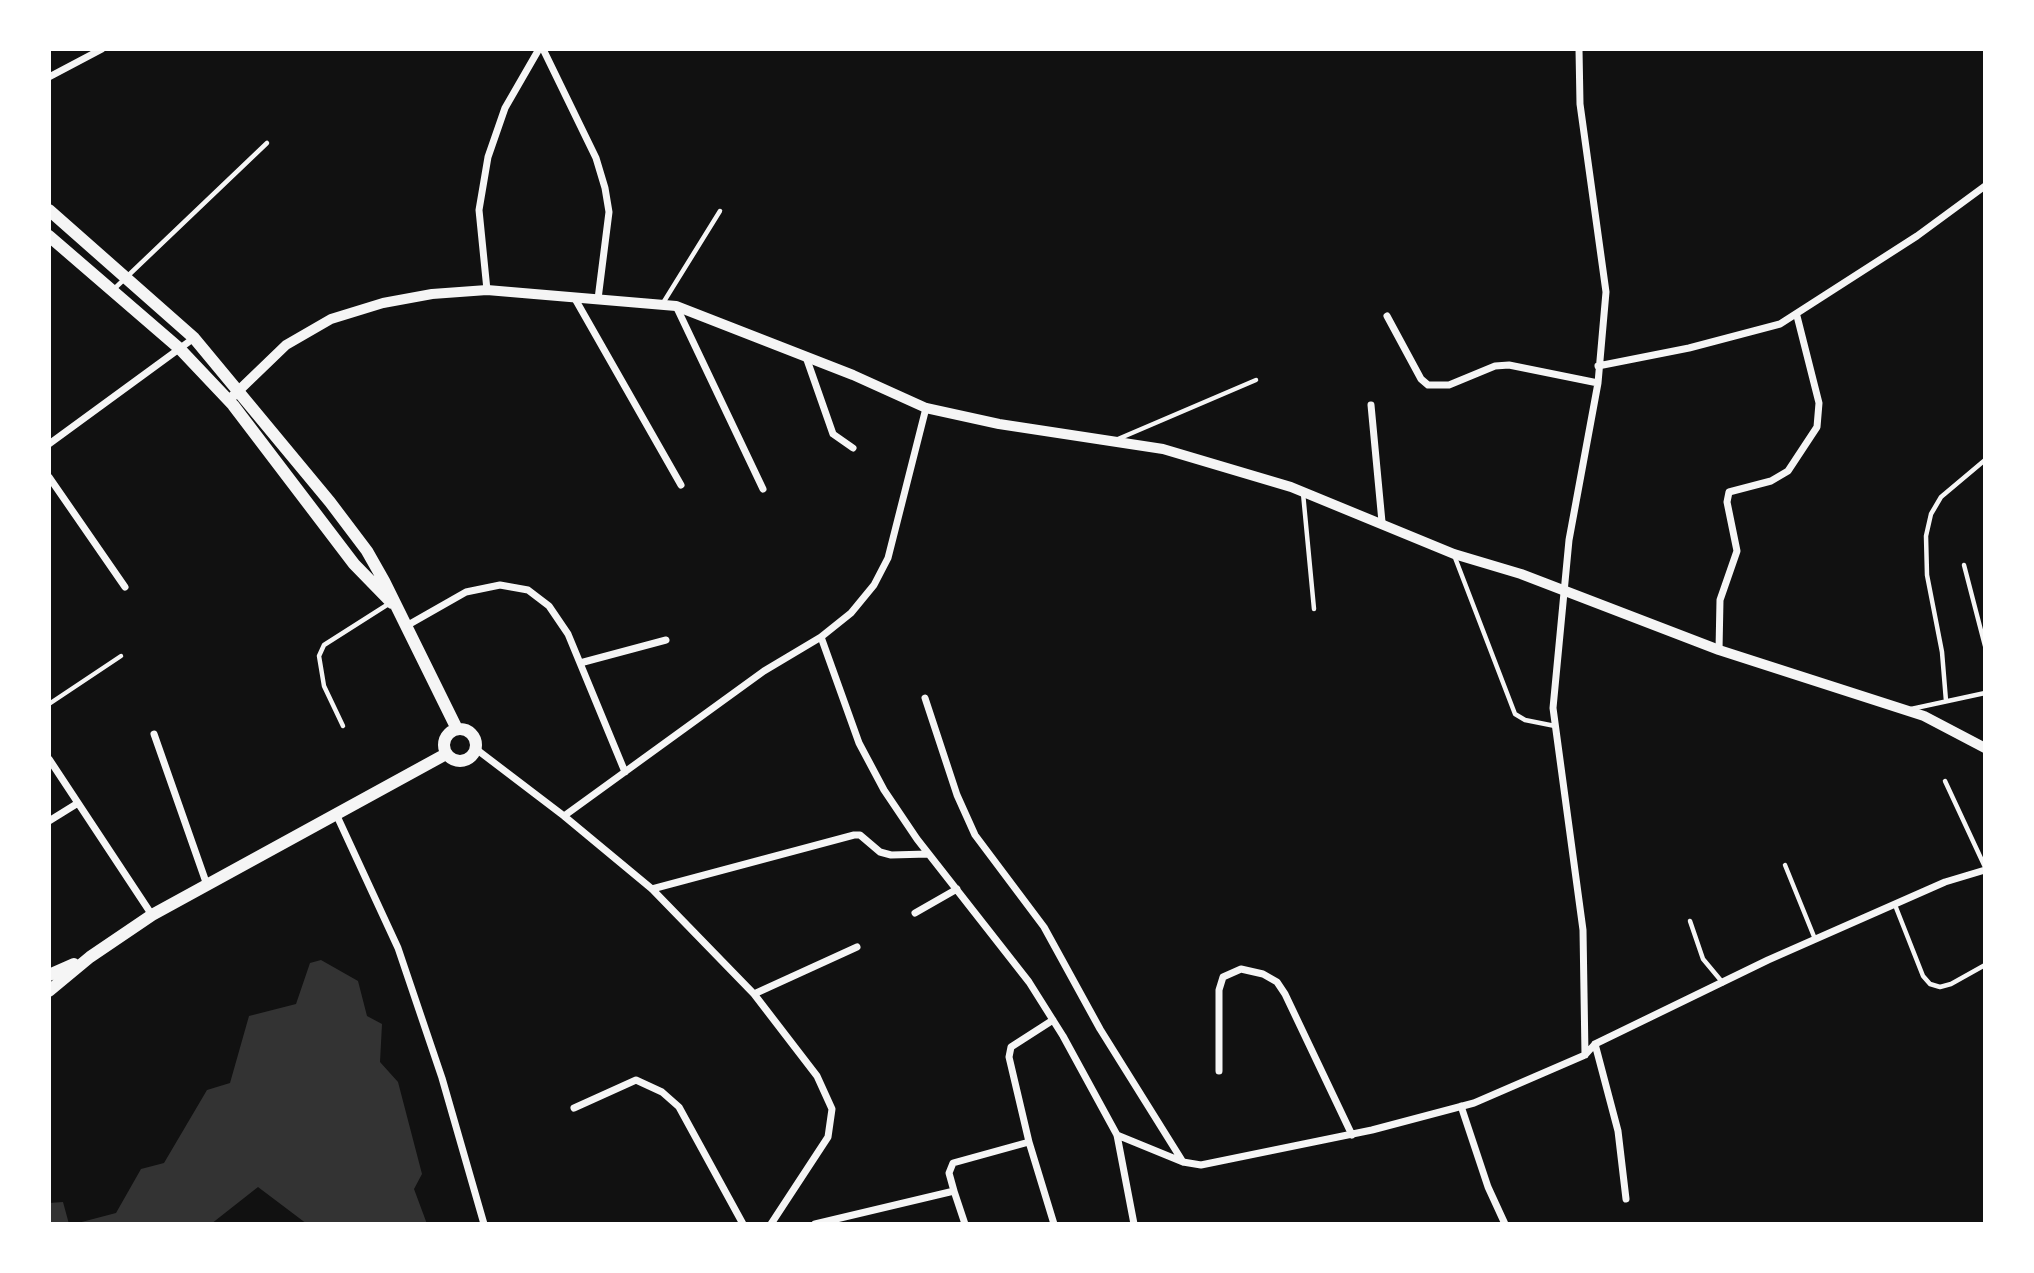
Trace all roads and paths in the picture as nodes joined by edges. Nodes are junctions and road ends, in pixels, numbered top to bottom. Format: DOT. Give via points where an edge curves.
graph roads {
  1 [pos="102,49"];
  2 [pos="541,49"];
  3 [pos="1579,49"];
  4 [pos="49,77"];
  5 [pos="267,143"];
  6 [pos="1985,186"];
  7 [pos="49,210"];
  8 [pos="720,211"];
  9 [pos="49,236"];
  10 [pos="126,278"];
  11 [pos="488,290"];
  12 [pos="111,292"];
  13 [pos="573,297"];
  14 [pos="598,299"];
  15 [pos="662,305"];
  16 [pos="676,306"];
  17 [pos="1387,316"];
  18 [pos="1797,316"];
  19 [pos="194,338"];
  20 [pos="180,349"];
  21 [pos="806,357"];
  22 [pos="1598,366"];
  23 [pos="1256,380"];
  24 [pos="1598,383"];
  25 [pos="240,389"];
  26 [pos="229,401"];
  27 [pos="1371,405"];
  28 [pos="926,408"];
  29 [pos="1115,440"];
  30 [pos="49,444"];
  31 [pos="853,449"];
  32 [pos="1985,460"];
  33 [pos="49,477"];
  34 [pos="681,485"];
  35 [pos="762,489"];
  36 [pos="1303,492"];
  37 [pos="1382,522"];
  38 [pos="1454,554"];
  39 [pos="1964,565"];
  40 [pos="125,587"];
  41 [pos="1564,591"];
  42 [pos="391,603"];
  43 [pos="1314,609"];
  44 [pos="405,619"];
  45 [pos="821,637"];
  46 [pos="666,640"];
  47 [pos="1985,646"];
  48 [pos="1719,650"];
  49 [pos="121,656"];
  50 [pos="580,663"];
  51 [pos="1985,692"];
  52 [pos="925,698"];
  53 [pos="1946,701"];
  54 [pos="49,704"];
  55 [pos="1906,710"];
  56 [pos="343,726"];
  57 [pos="1556,726"];
  58 [pos="457,729"];
  59 [pos="154,734"];
  60 [pos="1985,748"];
  61 [pos="476,749"];
  62 [pos="446,754"];
  63 [pos="49,759"];
  64 [pos="625,772"];
  65 [pos="1945,781"];
  66 [pos="78,803"];
  67 [pos="337,816"];
  68 [pos="564,816"];
  69 [pos="49,821"];
  70 [pos="928,854"];
  71 [pos="1785,865"];
  72 [pos="1984,872"];
  73 [pos="207,885"];
  74 [pos="652,889"];
  75 [pos="957,890"];
  76 [pos="1895,905"];
  77 [pos="915,913"];
  78 [pos="152,915"];
  79 [pos="1690,921"];
  80 [pos="1816,939"];
  81 [pos="857,947"];
  82 [pos="90,957"];
  83 [pos="1985,965"];
  84 [pos="49,975"];
  85 [pos="1723,983"];
  86 [pos="49,991"];
  87 [pos="754,994"];
  88 [pos="1053,1020"];
  89 [pos="1595,1044"];
  90 [pos="1585,1055"];
  91 [pos="1219,1071"];
  92 [pos="1461,1105"];
  93 [pos="575,1108"];
  94 [pos="1116,1135"];
  95 [pos="1352,1135"];
  96 [pos="1028,1142"];
  97 [pos="1183,1162"];
  98 [pos="954,1191"];
  99 [pos="1626,1199"];
  100 [pos="484,1224"];
  101 [pos="743,1224"];
  102 [pos="771,1224"];
  103 [pos="815,1224"];
  104 [pos="965,1224"];
  105 [pos="1054,1224"];
  106 [pos="1134,1224"];
  107 [pos="1505,1224"];
  1 -- 4 [label="street"];
  2 -- 11 [label="street" via="505,108 488,157 480,210"];
  2 -- 14 [label="street" via="596,158 605,188 609,212"];
  3 -- 22 [label="street" via="1580,104 1606,292"];
  5 -- 10 [label="lane"];
  6 -- 18 [label="street"];
  7 -- 10 [label="main road"];
  8 -- 15 [label="lane"];
  9 -- 12 [label="main road"];
  10 -- 12 [label="lane"];
  10 -- 19 [label="main road"];
  11 -- 13 [label="street"];
  11 -- 25 [label="street" via="383,303 331,319 285,345"];
  12 -- 20 [label="main road"];
  13 -- 14 [label="street"];
  13 -- 34 [label="street"];
  14 -- 15 [label="street"];
  15 -- 16 [label="street"];
  16 -- 21 [label="street"];
  16 -- 35 [label="street"];
  17 -- 24 [label="street" via="1428,385 1449,385 1508,365"];
  18 -- 22 [label="street" via="1751,333"];
  18 -- 48 [label="street" via="1819,403 1817,427 1787,471 1771,481 1729,492 1737,551 1720,600"];
  19 -- 20 [label="street"];
  19 -- 25 [label="main road"];
  20 -- 26 [label="main road"];
  20 -- 30 [label="street"];
  21 -- 28 [label="street"];
  21 -- 31 [label="street" via="834,433"];
  22 -- 24 [label="street"];
  23 -- 29 [label="lane"];
  24 -- 41 [label="street"];
  25 -- 26 [label="street"];
  25 -- 44 [label="main road" via="367,551"];
  26 -- 42 [label="main road" via="354,564"];
  27 -- 37 [label="street"];
  28 -- 29 [label="street" via="999,424"];
  28 -- 45 [label="street" via="888,558 851,613"];
  29 -- 36 [label="street" via="1163,449"];
  32 -- 53 [label="lane" via="1941,497 1926,536 1927,575"];
  33 -- 40 [label="street"];
  36 -- 37 [label="street"];
  36 -- 43 [label="lane"];
  37 -- 38 [label="street"];
  38 -- 41 [label="street"];
  38 -- 57 [label="lane" via="1515,714"];
  39 -- 47 [label="lane"];
  41 -- 48 [label="street"];
  41 -- 57 [label="street" via="1553,708"];
  42 -- 44 [label="main road"];
  42 -- 56 [label="lane" via="324,645 319,656 322,678"];
  44 -- 50 [label="street" via="466,592 500,585 528,590 549,606"];
  44 -- 58 [label="main road"];
  45 -- 64 [label="street" via="764,671"];
  45 -- 70 [label="street" via="859,743 884,790"];
  46 -- 50 [label="street"];
  48 -- 55 [label="street"];
  49 -- 54 [label="lane"];
  50 -- 64 [label="street"];
  51 -- 53 [label="lane"];
  52 -- 97 [label="street" via="975,835 1044,926 1100,1029"];
  53 -- 55 [label="lane"];
  55 -- 60 [label="street"];
  57 -- 90 [label="street" via="1583,930"];
  58 -- 61 [label="main road" via="472,734"];
  58 -- 62 [label="main road" via="445,738"];
  59 -- 73 [label="street"];
  61 -- 62 [label="main road" via="465,761 454,761"];
  61 -- 68 [label="street"];
  62 -- 67 [label="main road"];
  63 -- 66 [label="street"];
  64 -- 68 [label="street"];
  65 -- 72 [label="lane"];
  66 -- 69 [label="street"];
  66 -- 78 [label="street"];
  67 -- 73 [label="main road"];
  67 -- 100 [label="street" via="398,948"];
  68 -- 74 [label="street"];
  70 -- 74 [label="street" via="891,855 854,835"];
  70 -- 75 [label="street"];
  71 -- 80 [label="lane"];
  72 -- 76 [label="street"];
  73 -- 78 [label="main road"];
  74 -- 87 [label="street"];
  75 -- 77 [label="street"];
  75 -- 88 [label="street"];
  76 -- 80 [label="street"];
  76 -- 83 [label="lane" via="1930,984 1951,984"];
  78 -- 82 [label="main road"];
  79 -- 85 [label="lane" via="1703,959"];
  80 -- 85 [label="street"];
  81 -- 87 [label="street"];
  82 -- 84 [label="main road"];
  82 -- 86 [label="main road"];
  85 -- 89 [label="street"];
  87 -- 102 [label="street" via="817,1076 832,1110 828,1137 820,1152"];
  88 -- 94 [label="street"];
  88 -- 96 [label="street" via="1011,1047 1009,1057"];
  89 -- 90 [label="street"];
  89 -- 99 [label="street" via="1618,1131"];
  90 -- 92 [label="street"];
  91 -- 95 [label="street" via="1223,977 1241,969 1263,974 1285,994"];
  92 -- 95 [label="street"];
  92 -- 107 [label="street"];
  93 -- 101 [label="street" via="636,1080 662,1092 679,1107"];
  94 -- 97 [label="street"];
  94 -- 106 [label="street"];
  95 -- 97 [label="street" via="1201,1165"];
  96 -- 98 [label="street" via="953,1163 949,1173"];
  96 -- 105 [label="street"];
  98 -- 103 [label="street"];
  98 -- 104 [label="street"];
}
